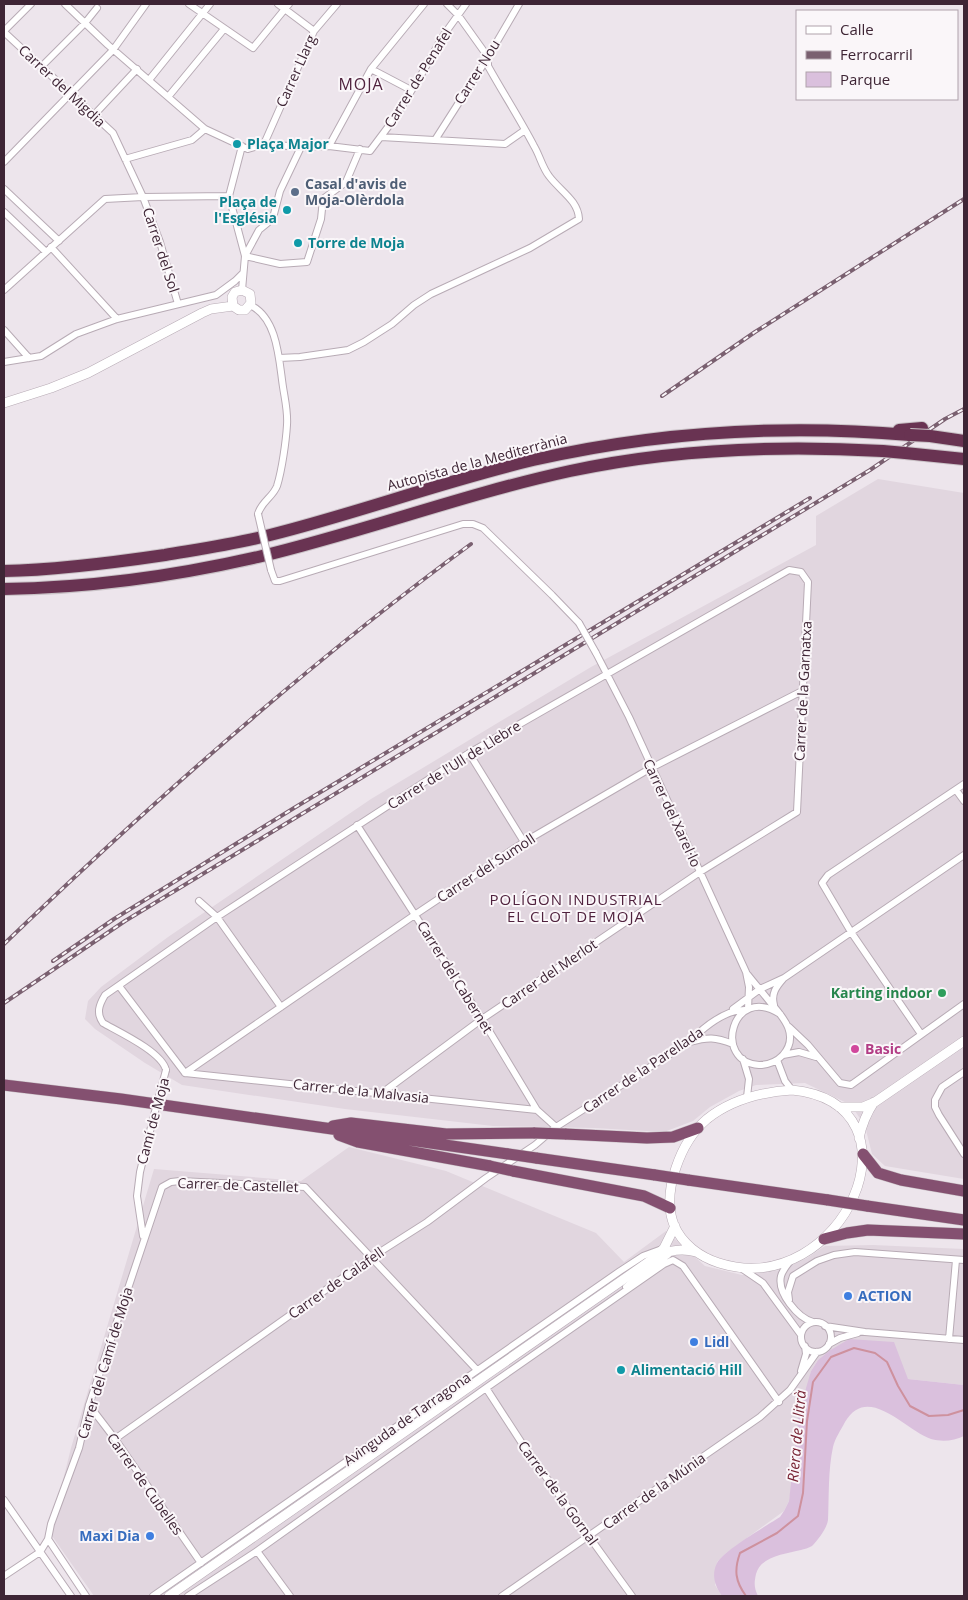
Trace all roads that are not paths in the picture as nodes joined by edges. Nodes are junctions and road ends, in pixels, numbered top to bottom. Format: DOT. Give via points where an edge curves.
graph roads {
  1 [pos="31,4"];
  2 [pos="65,4"];
  3 [pos="146,4"];
  4 [pos="189,4"];
  5 [pos="210,4"];
  6 [pos="278,4"];
  7 [pos="337,4"];
  8 [pos="424,4"];
  9 [pos="447,4"];
  10 [pos="466,4"];
  11 [pos="519,4"];
  12 [pos="287,6"];
  13 [pos="96,8"];
  14 [pos="202,14"];
  15 [pos="458,15"];
  16 [pos="85,23"];
  17 [pos="224,29"];
  18 [pos="314,31"];
  19 [pos="4,32"];
  20 [pos="113,50"];
  21 [pos="488,57"];
  22 [pos="42,67"];
  23 [pos="137,69"];
  24 [pos="371,69"];
  25 [pos="150,80"];
  26 [pos="410,90"];
  27 [pos="70,94"];
  28 [pos="168,97"];
  29 [pos="94,115"];
  30 [pos="205,129"];
  31 [pos="525,130"];
  32 [pos="381,137"];
  33 [pos="435,140"];
  34 [pos="264,144"];
  35 [pos="242,146"];
  36 [pos="329,146"];
  37 [pos="301,147"];
  38 [pos="360,149"];
  39 [pos="125,159"];
  40 [pos="4,162"];
  41 [pos="4,189"];
  42 [pos="229,196"];
  43 [pos="143,197"];
  44 [pos="4,212"];
  45 [pos="59,241"];
  46 [pos="49,250"];
  47 [pos="245,256"];
  48 [pos="243,272"];
  49 [pos="4,290"];
  50 [pos="223,290"];
  51 [pos="238,291"];
  52 [pos="178,304"];
  53 [pos="250,305"];
  54 [pos="233,306"];
  55 [pos="117,319"];
  56 [pos="4,330"];
  57 [pos="29,358"];
  58 [pos="279,358"];
  59 [pos="4,362"];
  60 [pos="4,403"];
  61 [pos="931,431"];
  62 [pos="873,432"];
  63 [pos="964,433"];
  64 [pos="964,441"];
  65 [pos="964,459"];
  66 [pos="4,571"];
  67 [pos="802,572"];
  68 [pos="4,589"];
  69 [pos="608,673"];
  70 [pos="804,690"];
  71 [pos="469,753"];
  72 [pos="651,768"];
  73 [pos="964,784"];
  74 [pos="956,790"];
  75 [pos="964,801"];
  76 [pos="796,812"];
  77 [pos="357,825"];
  78 [pos="524,842"];
  79 [pos="964,855"];
  80 [pos="700,872"];
  81 [pos="199,900"];
  82 [pos="416,914"];
  83 [pos="218,917"];
  84 [pos="852,932"];
  85 [pos="746,972"];
  86 [pos="784,978"];
  87 [pos="119,986"];
  88 [pos="760,989"];
  89 [pos="750,997"];
  90 [pos="964,1004"];
  91 [pos="281,1007"];
  92 [pos="775,1008"];
  93 [pos="747,1010"];
  94 [pos="729,1012"];
  95 [pos="780,1014"];
  96 [pos="482,1019"];
  97 [pos="789,1027"];
  98 [pos="921,1034"];
  99 [pos="689,1042"];
  100 [pos="963,1042"];
  101 [pos="733,1044"];
  102 [pos="780,1058"];
  103 [pos="820,1058"];
  104 [pos="743,1059"];
  105 [pos="964,1072"];
  106 [pos="185,1073"];
  107 [pos="4,1085"];
  108 [pos="792,1090"];
  109 [pos="382,1094"];
  110 [pos="747,1097"];
  111 [pos="875,1102"];
  112 [pos="839,1107"];
  113 [pos="537,1110"];
  114 [pos="318,1128"];
  115 [pos="698,1128"];
  116 [pos="561,1130"];
  117 [pos="859,1138"];
  118 [pos="863,1154"];
  119 [pos="964,1154"];
  120 [pos="162,1187"];
  121 [pos="964,1191"];
  122 [pos="670,1208"];
  123 [pos="964,1220"];
  124 [pos="675,1226"];
  125 [pos="964,1234"];
  126 [pos="144,1238"];
  127 [pos="824,1239"];
  128 [pos="664,1248"];
  129 [pos="676,1250"];
  130 [pos="696,1252"];
  131 [pos="657,1256"];
  132 [pos="372,1257"];
  133 [pos="792,1259"];
  134 [pos="956,1260"];
  135 [pos="964,1260"];
  136 [pos="741,1268"];
  137 [pos="619,1296"];
  138 [pos="789,1300"];
  139 [pos="815,1322"];
  140 [pos="826,1326"];
  141 [pos="865,1332"];
  142 [pos="801,1335"];
  143 [pos="950,1339"];
  144 [pos="964,1340"];
  145 [pos="829,1344"];
  146 [pos="805,1346"];
  147 [pos="817,1352"];
  148 [pos="477,1370"];
  149 [pos="799,1376"];
  150 [pos="486,1388"];
  151 [pos="779,1402"];
  152 [pos="89,1405"];
  153 [pos="115,1439"];
  154 [pos="4,1500"];
  155 [pos="589,1536"];
  156 [pos="48,1539"];
  157 [pos="257,1551"];
  158 [pos="40,1552"];
  159 [pos="200,1563"];
  160 [pos="4,1576"];
  161 [pos="71,1596"];
  162 [pos="86,1596"];
  163 [pos="153,1596"];
  164 [pos="169,1596"];
  165 [pos="188,1596"];
  166 [pos="290,1596"];
  167 [pos="502,1596"];
  168 [pos="632,1596"];
  1 -- 19 [label="street"];
  2 -- 16 [label="street"];
  3 -- 20 [label="street"];
  4 -- 14 [label="street"];
  5 -- 14 [label="street"];
  6 -- 12 [label="street"];
  7 -- 18 [label="street, Carrer Llarg"];
  8 -- 24 [label="street"];
  9 -- 15 [label="street"];
  10 -- 15 [label="street, Carrer de Penafel"];
  11 -- 21 [label="street, Carrer Nou"];
  12 -- 17 [label="street" via="253,48"];
  12 -- 18 [label="street"];
  13 -- 16 [label="street"];
  14 -- 17 [label="street"];
  14 -- 25 [label="street"];
  15 -- 21 [label="street"];
  15 -- 26 [label="street, Carrer de Penafel"];
  16 -- 20 [label="street"];
  16 -- 22 [label="street"];
  17 -- 28 [label="street"];
  18 -- 34 [label="street, Carrer Llarg"];
  19 -- 22 [label="street, Carrer del Migdia"];
  20 -- 23 [label="street"];
  20 -- 27 [label="street"];
  21 -- 31 [label="street" via="488,66"];
  21 -- 33 [label="street, Carrer Nou"];
  22 -- 27 [label="street, Carrer del Migdia"];
  23 -- 25 [label="street"];
  23 -- 29 [label="street"];
  24 -- 26 [label="street"];
  24 -- 36 [label="street"];
  25 -- 28 [label="street"];
  26 -- 32 [label="street, Carrer de Penafel"];
  27 -- 29 [label="street, Carrer del Migdia"];
  27 -- 40 [label="street"];
  28 -- 30 [label="street"];
  29 -- 39 [label="street, Carrer del Migdia" via="113,133"];
  30 -- 35 [label="street"];
  30 -- 39 [label="street" via="192,140"];
  31 -- 33 [label="street" via="505,144"];
  31 -- 58 [label="street" via="550,177 575,205 579,219 523,252 431,294 392,324 348,350"];
  32 -- 33 [label="street"];
  32 -- 38 [label="street, Carrer de Penafel" via="370,151"];
  34 -- 35 [label="street" via="248,149"];
  34 -- 37 [label="street"];
  35 -- 42 [label="street"];
  36 -- 37 [label="street"];
  36 -- 38 [label="street"];
  37 -- 47 [label="street" via="280,191 274,214 259,230"];
  38 -- 47 [label="street" via="346,182 323,199 321,218 307,262 280,264"];
  39 -- 43 [label="street, Carrer del Migdia"];
  41 -- 45 [label="street"];
  42 -- 43 [label="street"];
  42 -- 47 [label="street"];
  43 -- 45 [label="street" via="105,199"];
  43 -- 52 [label="street, Carrer del Sol"];
  44 -- 46 [label="street"];
  45 -- 46 [label="street"];
  46 -- 49 [label="street"];
  46 -- 55 [label="street"];
  47 -- 48 [label="street"];
  48 -- 50 [label="street"];
  48 -- 51 [label="street"];
  50 -- 51 [label="street"];
  50 -- 52 [label="street" via="216,295"];
  51 -- 53 [label="street" via="248,292"];
  51 -- 54 [label="street" via="232,297"];
  52 -- 55 [label="street"];
  53 -- 54 [label="street" via="242,310"];
  53 -- 58 [label="street" via="266,319"];
  54 -- 60 [label="street" via="211,309 88,373"];
  55 -- 57 [label="street" via="76,334 41,356"];
  56 -- 57 [label="street"];
  57 -- 59 [label="street"];
  58 -- 69 [label="street, Carrer del Xarel·lo, bridge" via="287,427 277,486 258,514 275,581 462,524 473,524 482,528 552,594 578,623"];
  61 -- 62 [label="highway"];
  61 -- 62 [label="highway, Autopista de la Mediterrània, bridge" via="910,435"];
  61 -- 63 [label="highway"];
  61 -- 64 [label="highway, Autopista de la Mediterrània"];
  62 -- 66 [label="highway, Autopista de la Mediterrània" via="701,433 628,442 513,465 287,531 214,547 99,565"];
  65 -- 68 [label="highway, bridge" via="905,452 803,448 702,452 635,460 527,481 224,564 120,581"];
  67 -- 69 [label="street, Carrer de l'Ull de Llebre" via="789,570"];
  67 -- 70 [label="street, Carrer de la Garnatxa" via="808,582"];
  69 -- 71 [label="street, Carrer de l'Ull de Llebre"];
  69 -- 72 [label="street, Carrer del Xarel·lo"];
  70 -- 72 [label="street, Carrer del Sumoll"];
  70 -- 76 [label="street, Carrer de la Garnatxa"];
  71 -- 77 [label="street, Carrer de l'Ull de Llebre"];
  71 -- 78 [label="street"];
  72 -- 78 [label="street, Carrer del Sumoll"];
  72 -- 80 [label="street, Carrer del Xarel·lo"];
  73 -- 74 [label="street"];
  74 -- 75 [label="street"];
  74 -- 84 [label="street" via="828,875 822,883"];
  76 -- 80 [label="street, Carrer del Merlot"];
  77 -- 82 [label="street, Carrer del Cabernet"];
  77 -- 83 [label="street, Carrer de l'Ull de Llebre"];
  78 -- 82 [label="street, Carrer del Sumoll"];
  79 -- 84 [label="street, Carrer de la Parellada"];
  80 -- 85 [label="street, Carrer del Xarel·lo"];
  80 -- 96 [label="street, Carrer del Merlot"];
  81 -- 83 [label="street"];
  82 -- 91 [label="street, Carrer del Sumoll"];
  82 -- 96 [label="street, Carrer del Cabernet"];
  83 -- 87 [label="street, Carrer de l'Ull de Llebre"];
  83 -- 91 [label="street"];
  84 -- 86 [label="street, Carrer de la Parellada"];
  84 -- 98 [label="street"];
  85 -- 88 [label="street"];
  85 -- 89 [label="street"];
  86 -- 88 [label="street, Carrer de la Parellada"];
  86 -- 92 [label="street" via="773,996"];
  87 -- 106 [label="street"];
  87 -- 126 [label="street, Camí de Moja, bridge" via="100,1002 99,1017 103,1023 158,1056 166,1070 140,1172 137,1196"];
  88 -- 89 [label="street, Carrer de la Parellada"];
  88 -- 92 [label="street"];
  89 -- 93 [label="street"];
  89 -- 94 [label="street, Carrer de la Parellada"];
  90 -- 98 [label="street"];
  91 -- 106 [label="street, Carrer del Sumoll"];
  92 -- 95 [label="street"];
  93 -- 94 [label="street, Carrer de la Parellada"];
  93 -- 95 [label="street" via="764,1007"];
  93 -- 101 [label="street" via="738,1016 734,1025 731,1034"];
  94 -- 99 [label="street, Carrer de la Parellada"];
  95 -- 97 [label="street"];
  96 -- 109 [label="street, Carrer del Merlot"];
  96 -- 113 [label="street, Carrer del Cabernet"];
  97 -- 102 [label="street" via="789,1042"];
  97 -- 103 [label="street"];
  98 -- 103 [label="street" via="851,1085 840,1083"];
  99 -- 101 [label="street" via="706,1037"];
  99 -- 116 [label="street, Carrer de la Parellada"];
  100 -- 111 [label="street"];
  101 -- 104 [label="street"];
  102 -- 103 [label="street" via="799,1052"];
  102 -- 104 [label="street" via="760,1065"];
  102 -- 108 [label="street" via="785,1082"];
  104 -- 110 [label="street" via="748,1079"];
  105 -- 119 [label="street" via="942,1087 935,1100 935,1107"];
  106 -- 109 [label="street, Carrer de la Malvasia"];
  107 -- 114 [label="highway"];
  108 -- 110 [label="street"];
  108 -- 112 [label="street" via="817,1094"];
  109 -- 113 [label="street, Carrer de la Malvasia"];
  110 -- 115 [label="street" via="730,1104"];
  111 -- 112 [label="street" via="862,1107"];
  111 -- 117 [label="street" via="866,1113"];
  112 -- 117 [label="street" via="851,1120"];
  113 -- 116 [label="street, Carrer del Cabernet"];
  114 -- 116 [label="highway, bridge" via="351,1123 446,1134"];
  114 -- 122 [label="highway, bridge" via="358,1142 644,1196"];
  114 -- 123 [label="highway, bridge"];
  115 -- 116 [label="highway" via="673,1137 647,1138"];
  115 -- 122 [label="street" via="683,1150 673,1176"];
  116 -- 132 [label="street, Carrer de Calafell" via="534,1145"];
  117 -- 118 [label="street"];
  118 -- 121 [label="highway" via="878,1173"];
  118 -- 127 [label="street" via="860,1177 851,1203 844,1218"];
  120 -- 126 [label="street, Carrer del Camí de Moja"];
  120 -- 132 [label="street, Carrer de Castellet" via="180,1181 305,1187"];
  122 -- 124 [label="street"];
  124 -- 128 [label="street, Avinguda de Tarragona"];
  124 -- 130 [label="street"];
  125 -- 127 [label="highway" via="868,1230"];
  126 -- 152 [label="street, Carrer del Camí de Moja"];
  127 -- 133 [label="street"];
  128 -- 131 [label="street, Avinguda de Tarragona"];
  128 -- 148 [label="street, Avinguda de Tarragona" via="643,1256 620,1271"];
  129 -- 130 [label="street, Avinguda de Tarragona"];
  129 -- 131 [label="street, Avinguda de Tarragona"];
  129 -- 137 [label="street, Avinguda de Tarragona" via="644,1271"];
  130 -- 136 [label="street" via="716,1262"];
  131 -- 164 [label="street, Avinguda de Tarragona"];
  132 -- 148 [label="street, Carrer de Castellet"];
  132 -- 153 [label="street, Carrer de Calafell"];
  133 -- 136 [label="street"];
  133 -- 138 [label="street" via="780,1281"];
  134 -- 135 [label="street"];
  134 -- 138 [label="street" via="855,1252 834,1254 793,1276"];
  134 -- 143 [label="street"];
  136 -- 142 [label="street" via="763,1283"];
  137 -- 150 [label="street, Avinguda de Tarragona"];
  137 -- 151 [label="street, Avinguda de Tarragona" via="674,1260 682,1266"];
  138 -- 139 [label="street" via="800,1316"];
  139 -- 140 [label="street"];
  139 -- 142 [label="street" via="804,1328"];
  140 -- 141 [label="street"];
  140 -- 145 [label="street" via="831,1336"];
  141 -- 143 [label="street"];
  141 -- 145 [label="street"];
  142 -- 146 [label="street"];
  143 -- 144 [label="street"];
  145 -- 147 [label="street"];
  146 -- 147 [label="street"];
  146 -- 149 [label="street, Carrer de la Múnia" via="806,1354"];
  147 -- 149 [label="street, Carrer de la Múnia"];
  148 -- 159 [label="street, Avinguda de Tarragona"];
  149 -- 151 [label="street, Carrer de la Múnia"];
  150 -- 155 [label="street, Carrer de la Gornal"];
  150 -- 157 [label="street, Avinguda de Tarragona"];
  151 -- 155 [label="street, Carrer de la Múnia"];
  152 -- 153 [label="street, Carrer de Cubelles"];
  152 -- 156 [label="street, Carrer del Camí de Moja" via="79,1448"];
  153 -- 159 [label="street, Carrer de Cubelles"];
  154 -- 158 [label="street"];
  155 -- 167 [label="street, Carrer de la Múnia"];
  155 -- 168 [label="street, Carrer de la Gornal"];
  156 -- 158 [label="street, Carrer del Camí de Moja"];
  156 -- 162 [label="street"];
  157 -- 165 [label="street, Avinguda de Tarragona"];
  157 -- 166 [label="street"];
  158 -- 160 [label="street"];
  158 -- 161 [label="street"];
  159 -- 163 [label="street, Avinguda de Tarragona"];
}
